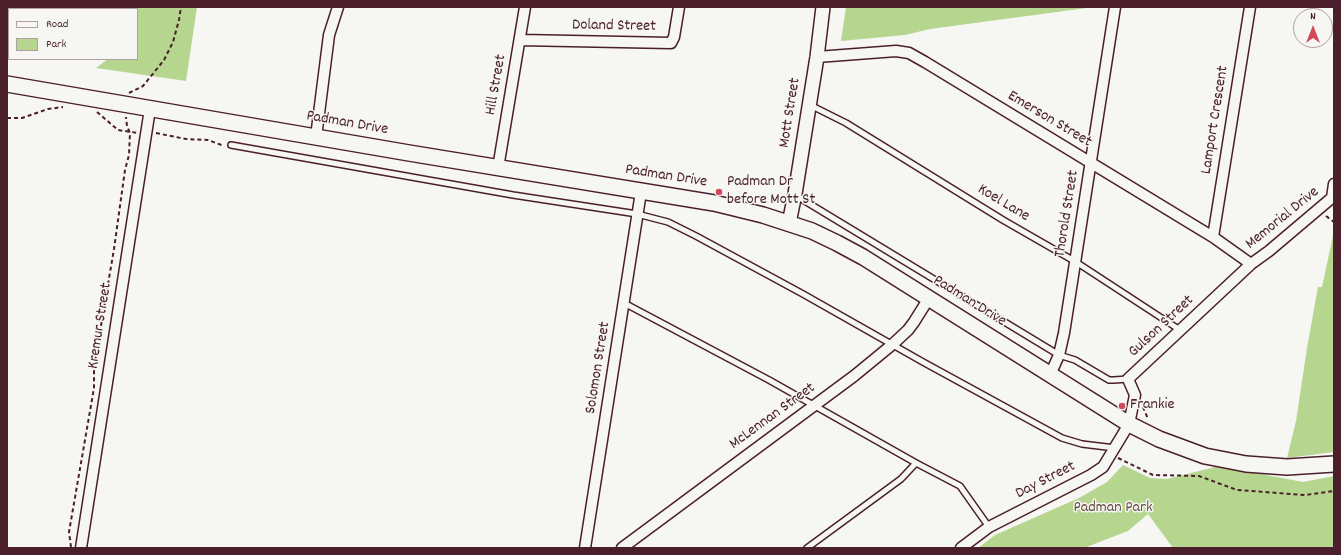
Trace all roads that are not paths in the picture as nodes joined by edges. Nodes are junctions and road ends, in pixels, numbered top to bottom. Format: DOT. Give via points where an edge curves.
graph roads {
  1 [pos="8,7"];
  2 [pos="338,7"];
  3 [pos="525,7"];
  4 [pos="679,7"];
  5 [pos="823,7"];
  6 [pos="1115,7"];
  7 [pos="1250,7"];
  8 [pos="7,12"];
  9 [pos="520,40"];
  10 [pos="817,57"];
  11 [pos="7,84"];
  12 [pos="809,105"];
  13 [pos="150,109"];
  14 [pos="316,137"];
  15 [pos="231,145"];
  16 [pos="1091,163"];
  17 [pos="498,168"];
  18 [pos="1334,184"];
  19 [pos="641,192"];
  20 [pos="795,194"];
  21 [pos="1333,197"];
  22 [pos="637,214"];
  23 [pos="789,223"];
  24 [pos="1213,237"];
  25 [pos="1076,262"];
  26 [pos="1250,264"];
  27 [pos="929,298"];
  28 [pos="624,303"];
  29 [pos="1180,330"];
  30 [pos="893,344"];
  31 [pos="1059,355"];
  32 [pos="1050,375"];
  33 [pos="1128,378"];
  34 [pos="814,406"];
  35 [pos="1129,424"];
  36 [pos="1114,452"];
  37 [pos="916,464"];
  38 [pos="1334,464"];
  39 [pos="989,527"];
  40 [pos="81,548"];
  41 [pos="585,548"];
  42 [pos="622,548"];
  43 [pos="807,548"];
  44 [pos="961,548"];
  1 -- 8 [label="street"];
  2 -- 14 [label="street" via="329,35"];
  3 -- 9 [label="street, Hill Street"];
  4 -- 9 [label="street, Doland Street" via="671,43"];
  5 -- 10 [label="street, Mott Street"];
  6 -- 16 [label="street, Thorold Street"];
  7 -- 24 [label="street, Lamport Crescent"];
  9 -- 17 [label="street, Hill Street"];
  10 -- 12 [label="street, Mott Street"];
  10 -- 16 [label="street, Emerson Street" via="890,51 909,54"];
  11 -- 13 [label="main road, Padman Drive"];
  12 -- 20 [label="street, Mott Street"];
  12 -- 25 [label="lane, Koel Lane" via="846,123"];
  13 -- 14 [label="main road, Padman Drive"];
  13 -- 40 [label="street, Kremur Street"];
  14 -- 17 [label="main road, Padman Drive"];
  15 -- 22 [label="lane" via="513,195"];
  16 -- 24 [label="street, Emerson Street"];
  16 -- 25 [label="street, Thorold Street"];
  17 -- 19 [label="main road, Padman Drive"];
  18 -- 21 [label="street"];
  19 -- 22 [label="street, Solomon Street"];
  19 -- 23 [label="main road, Padman Drive" via="734,207"];
  20 -- 23 [label="street, Mott Street"];
  20 -- 31 [label="lane"];
  21 -- 26 [label="street, Memorial Drive"];
  22 -- 28 [label="street, Solomon Street"];
  22 -- 30 [label="lane" via="680,228"];
  23 -- 27 [label="main road, Padman Drive" via="837,243"];
  24 -- 26 [label="street, Emerson Street"];
  25 -- 29 [label="lane, Koel Lane"];
  25 -- 31 [label="street, Thorold Street"];
  26 -- 29 [label="street, Gulson Street"];
  27 -- 30 [label="street, McLennan Street" via="914,322"];
  27 -- 32 [label="main road, Padman Drive"];
  28 -- 34 [label="lane"];
  28 -- 41 [label="street, Solomon Street"];
  29 -- 33 [label="street, Gulson Street"];
  30 -- 34 [label="street, McLennan Street"];
  30 -- 36 [label="lane" via="1062,438"];
  31 -- 32 [label="street, Thorold Street"];
  31 -- 33 [label="lane" via="1075,360 1109,380"];
  32 -- 35 [label="main road, Padman Drive"];
  33 -- 35 [label="street, Gulson Street" via="1135,395"];
  34 -- 37 [label="lane"];
  34 -- 42 [label="street, McLennan Street"];
  35 -- 36 [label="street, Day Street"];
  35 -- 38 [label="main road, Padman Drive" via="1183,448 1226,461 1274,467"];
  36 -- 39 [label="street, Day Street" via="1103,467 1091,475"];
  37 -- 39 [label="lane" via="960,486"];
  37 -- 43 [label="lane" via="901,479"];
  39 -- 44 [label="street, Day Street"];
}
